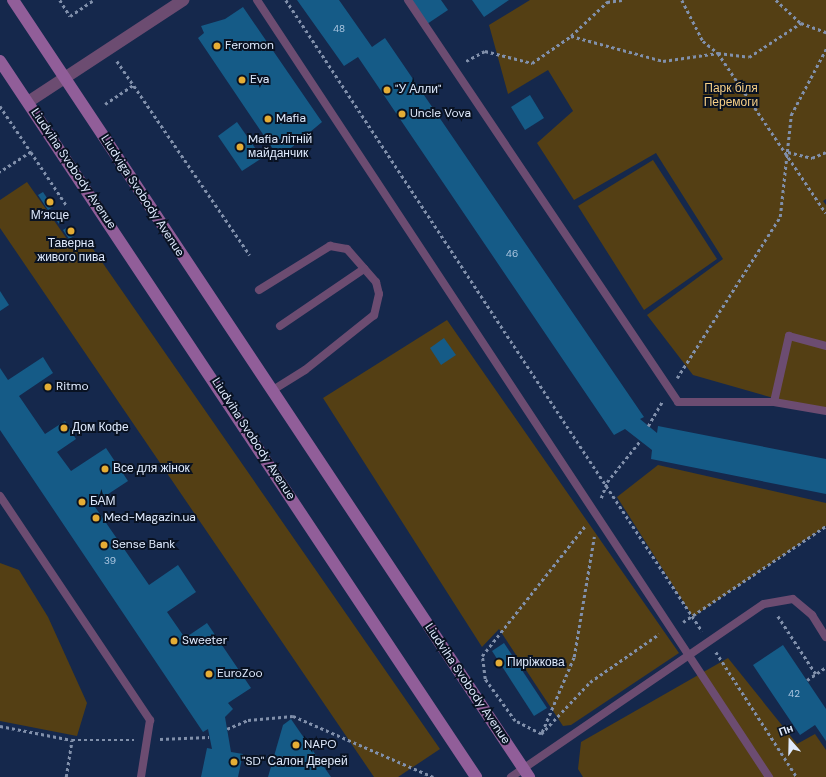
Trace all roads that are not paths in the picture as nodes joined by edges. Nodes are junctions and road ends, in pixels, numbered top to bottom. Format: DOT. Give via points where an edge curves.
graph roads {
  1 [pos="13,0"];
  2 [pos="183,0"];
  3 [pos="257,0"];
  4 [pos="408,0"];
  5 [pos="0,61"];
  6 [pos="65,78"];
  7 [pos="28,102"];
  8 [pos="364,269"];
  9 [pos="259,290"];
  10 [pos="280,326"];
  11 [pos="826,346"];
  12 [pos="272,391"];
  13 [pos="774,402"];
  14 [pos="826,411"];
  15 [pos="0,496"];
  16 [pos="826,637"];
  17 [pos="689,656"];
  18 [pos="526,773"];
  19 [pos="141,777"];
  20 [pos="476,777"];
  21 [pos="511,777"];
  22 [pos="769,777"];
  1 -- 6 [label="main road, Liudviga Svobody Avenue"];
  2 -- 6 [label="street"];
  3 -- 17 [label="lane"];
  4 -- 13 [label="lane" via="678,402"];
  5 -- 7 [label="main road"];
  6 -- 7 [label="street"];
  6 -- 12 [label="main road, Liudviga Svobody Avenue"];
  7 -- 20 [label="main road, Liudviha Svobody Avenue"];
  8 -- 9 [label="lane" via="347,248 330,246"];
  8 -- 10 [label="lane"];
  8 -- 12 [label="lane" via="376,282 379,294 374,315 306,370"];
  11 -- 13 [label="lane" via="789,336"];
  12 -- 18 [label="main road, Liudviha Svobody Avenue"];
  13 -- 14 [label="lane"];
  15 -- 19 [label="lane" via="150,720"];
  16 -- 17 [label="lane" via="812,615 793,599 764,604"];
  17 -- 18 [label="lane"];
  17 -- 22 [label="lane"];
  18 -- 21 [label="lane"];
}
